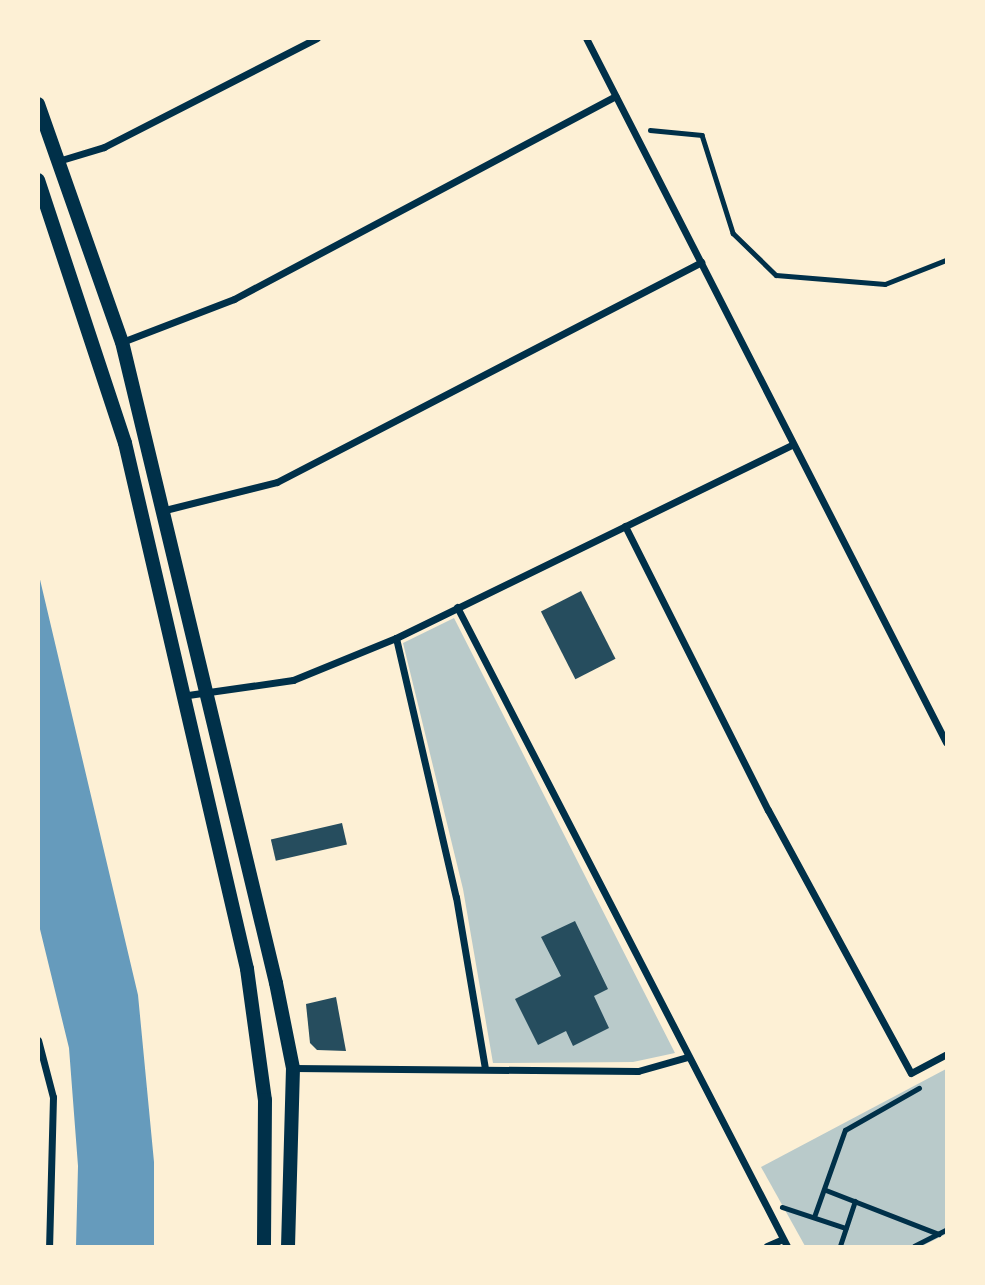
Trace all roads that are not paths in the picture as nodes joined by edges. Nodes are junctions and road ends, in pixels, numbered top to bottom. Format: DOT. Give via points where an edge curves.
graph roads {
  1 [pos="317,38"];
  2 [pos="586,38"];
  3 [pos="615,96"];
  4 [pos="38,104"];
  5 [pos="58,161"];
  6 [pos="38,180"];
  7 [pos="701,262"];
  8 [pos="122,342"];
  9 [pos="792,445"];
  10 [pos="166,510"];
  11 [pos="625,526"];
  12 [pos="457,607"];
  13 [pos="396,638"];
  14 [pos="208,693"];
  15 [pos="181,696"];
  16 [pos="947,742"];
  17 [pos="38,1040"];
  18 [pos="947,1054"];
  19 [pos="687,1057"];
  20 [pos="293,1068"];
  21 [pos="485,1069"];
  22 [pos="785,1243"];
  23 [pos="49,1247"];
  24 [pos="264,1247"];
  25 [pos="288,1247"];
  26 [pos="766,1247"];
  1 -- 5 [label="street" via="104,147"];
  2 -- 3 [label="street"];
  3 -- 7 [label="street"];
  3 -- 8 [label="street" via="234,299"];
  4 -- 5 [label="main road"];
  5 -- 8 [label="main road"];
  6 -- 15 [label="main road" via="125,443"];
  7 -- 9 [label="street"];
  7 -- 10 [label="street" via="277,482"];
  8 -- 10 [label="main road"];
  9 -- 11 [label="street"];
  9 -- 16 [label="street"];
  10 -- 14 [label="main road"];
  11 -- 12 [label="street"];
  11 -- 18 [label="street" via="768,810 911,1073"];
  12 -- 13 [label="street"];
  12 -- 19 [label="street"];
  13 -- 14 [label="street" via="293,680"];
  13 -- 21 [label="street" via="456,897"];
  14 -- 15 [label="street"];
  14 -- 20 [label="main road"];
  15 -- 24 [label="main road" via="247,969 261,1048 267,1181"];
  17 -- 23 [label="street" via="53,1097"];
  19 -- 21 [label="street" via="638,1071"];
  19 -- 22 [label="street"];
  20 -- 21 [label="street"];
  20 -- 25 [label="main road"];
  22 -- 26 [label="street"];
}
